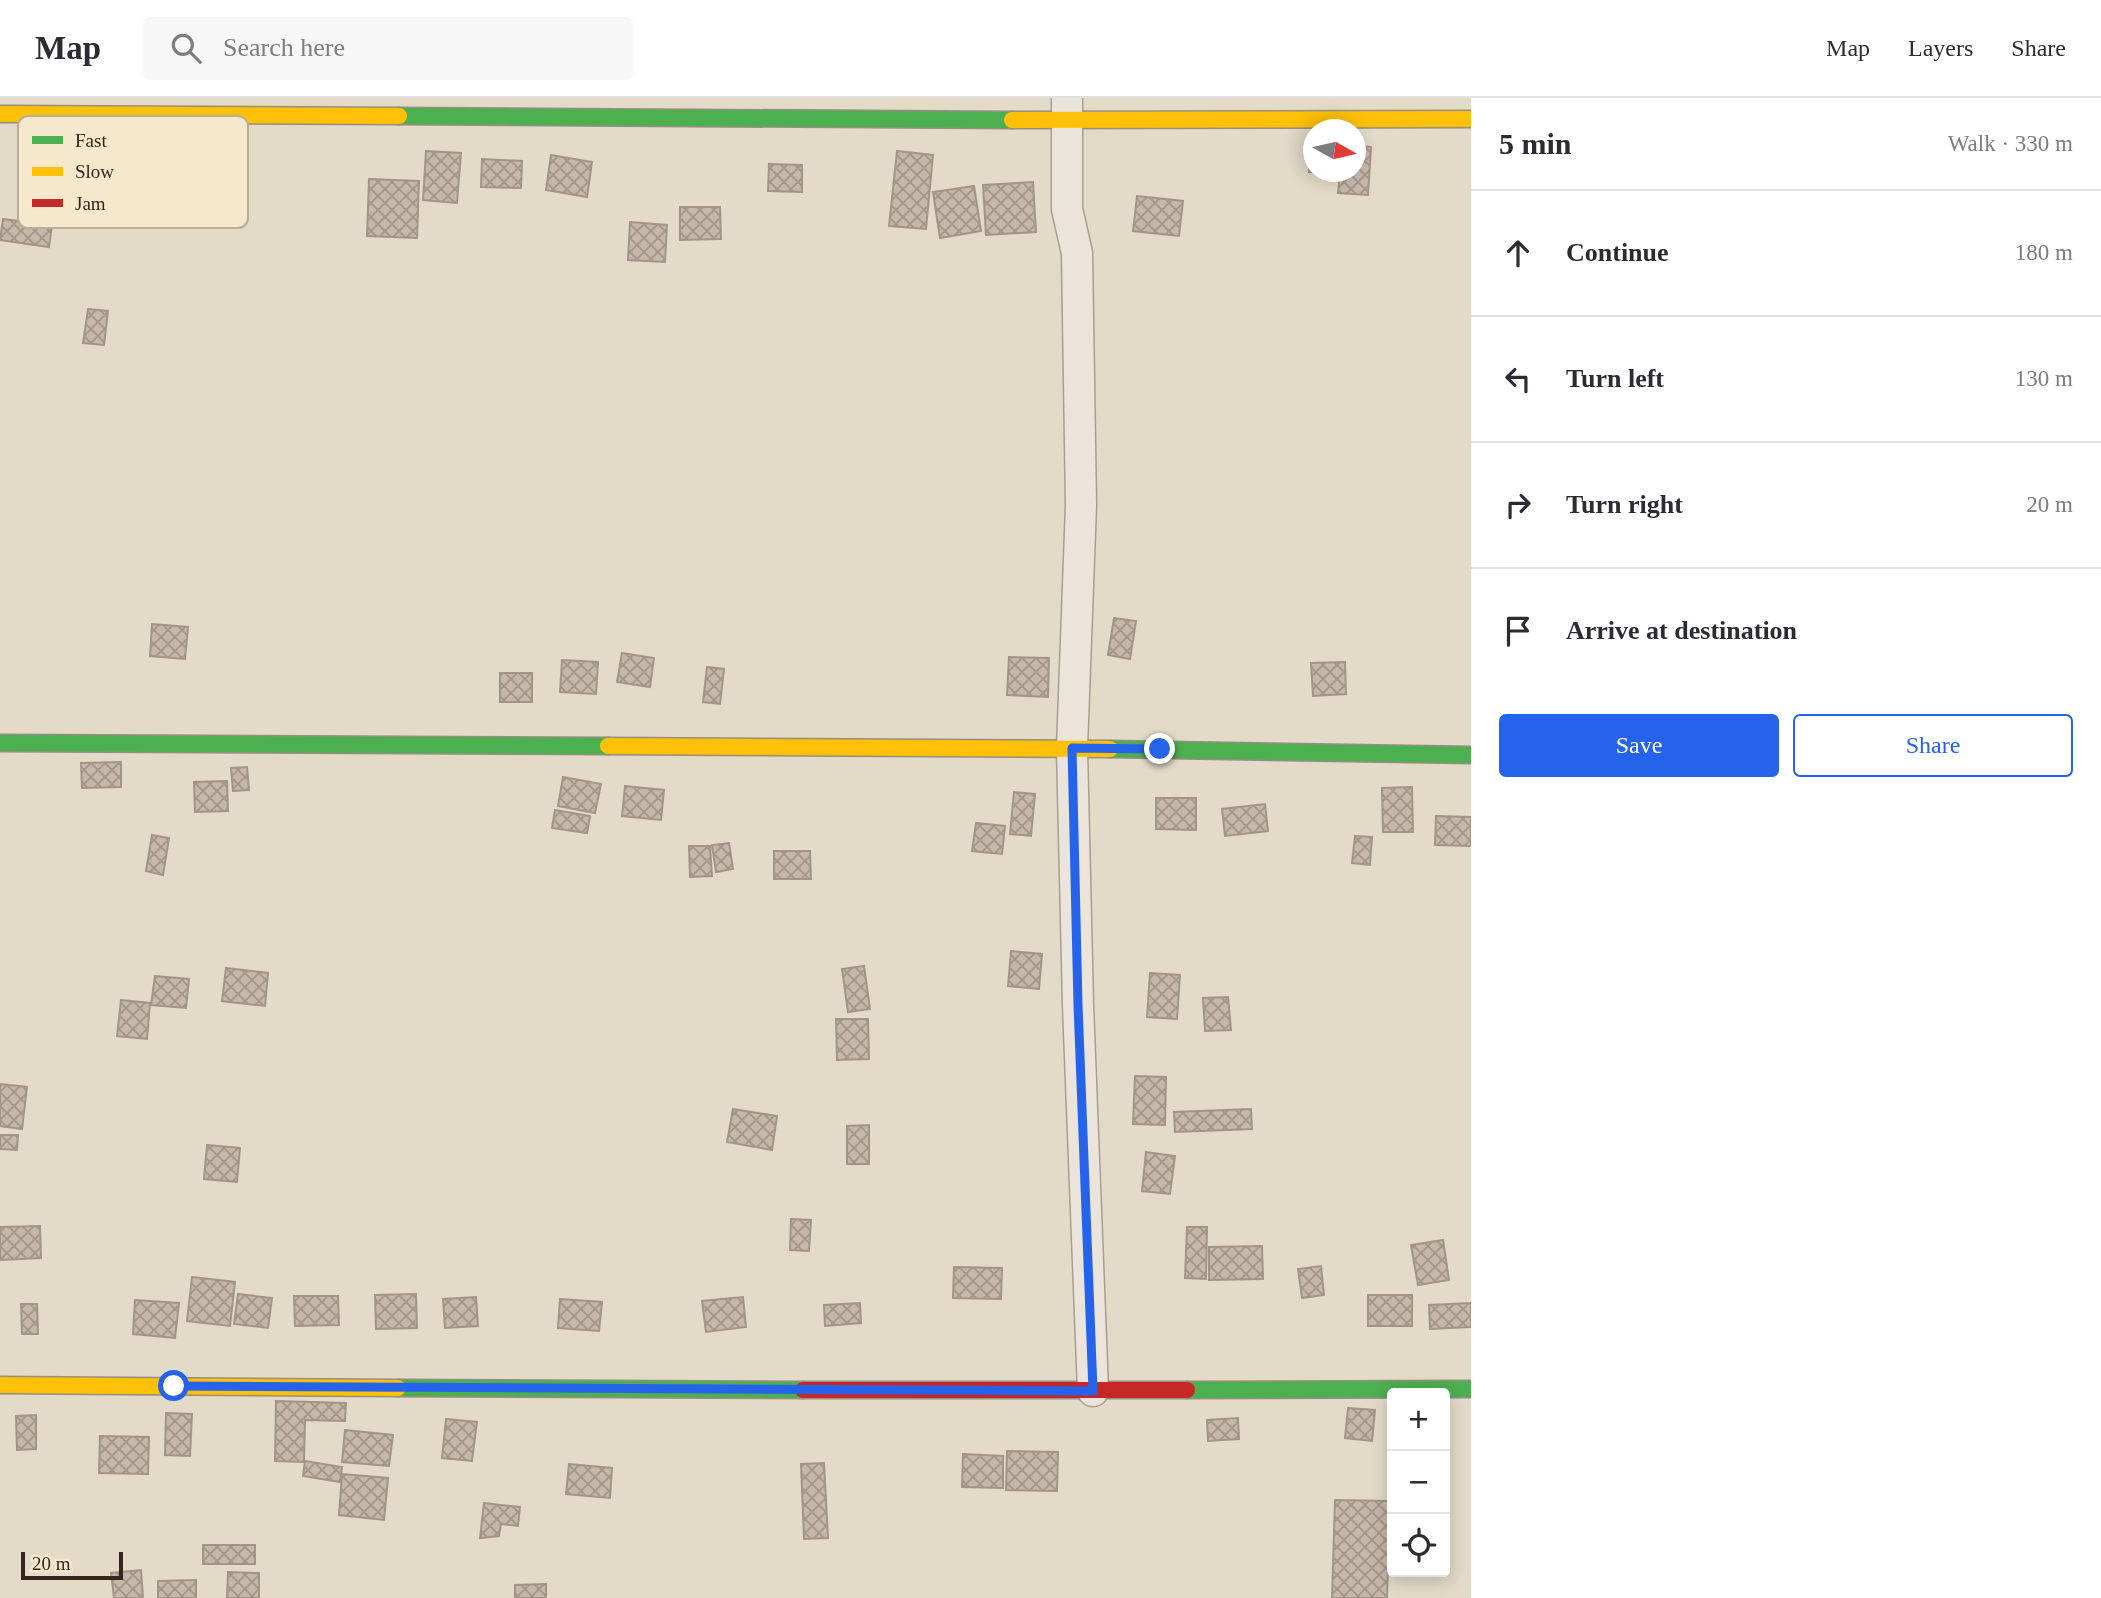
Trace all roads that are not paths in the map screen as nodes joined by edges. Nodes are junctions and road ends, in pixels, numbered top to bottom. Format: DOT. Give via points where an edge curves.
graph roads {
  1 [pos="1067,109"];
  2 [pos="0,114"];
  3 [pos="1471,119"];
  4 [pos="0,743"];
  5 [pos="1072,748"];
  6 [pos="1471,755"];
  7 [pos="0,1385"];
  8 [pos="1471,1389"];
  9 [pos="1093,1391"];
  1 -- 2 [label="street"];
  1 -- 3 [label="street"];
  1 -- 5 [label="street" via="1067,209 1077,254 1081,505"];
  4 -- 5 [label="street"];
  5 -- 6 [label="street"];
  5 -- 9 [label="street"];
  7 -- 9 [label="street"];
  8 -- 9 [label="street"];
}
